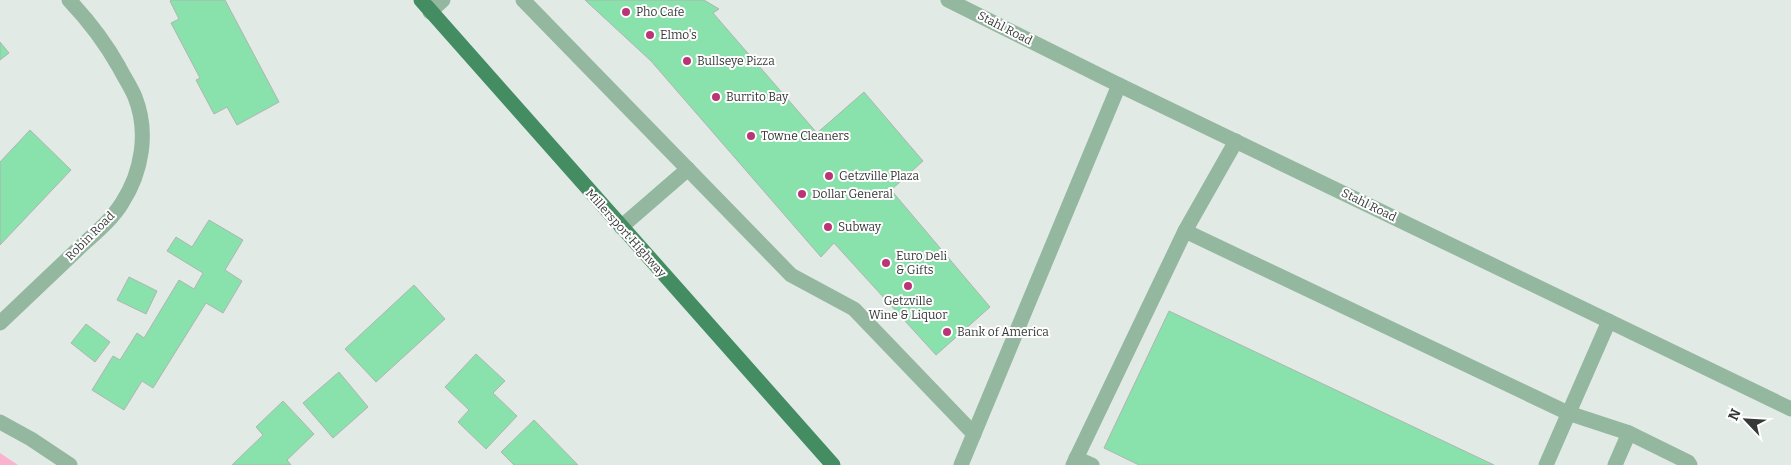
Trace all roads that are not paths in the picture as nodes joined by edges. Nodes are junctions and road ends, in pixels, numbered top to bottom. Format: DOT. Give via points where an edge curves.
graph roads {
  1 [pos="69,0"];
  2 [pos="443,0"];
  3 [pos="523,0"];
  4 [pos="948,0"];
  5 [pos="426,6"];
  6 [pos="1119,86"];
  7 [pos="1236,141"];
  8 [pos="688,169"];
  9 [pos="620,227"];
  10 [pos="1186,231"];
  11 [pos="1609,320"];
  12 [pos="0,322"];
  13 [pos="1791,409"];
  14 [pos="1568,413"];
  15 [pos="0,422"];
  16 [pos="1629,433"];
  17 [pos="974,434"];
  18 [pos="1074,461"];
  19 [pos="70,465"];
  20 [pos="833,465"];
  21 [pos="961,465"];
  22 [pos="1092,465"];
  23 [pos="1546,465"];
  24 [pos="1615,465"];
  25 [pos="1690,465"];
  1 -- 12 [label="street, Robin Road" via="114,58 135,97 141,118 140,165 122,204 105,224"];
  2 -- 5 [label="street"];
  3 -- 8 [label="street"];
  4 -- 6 [label="street, Stahl Road"];
  5 -- 9 [label="main road, Millersport Highway"];
  6 -- 7 [label="street, Stahl Road"];
  6 -- 17 [label="street"];
  7 -- 10 [label="street"];
  7 -- 11 [label="street, Stahl Road"];
  8 -- 9 [label="street"];
  8 -- 17 [label="street" via="791,275 854,310"];
  9 -- 20 [label="main road, Millersport Highway"];
  10 -- 14 [label="street"];
  10 -- 18 [label="street"];
  11 -- 13 [label="street, Stahl Road"];
  11 -- 14 [label="street"];
  14 -- 16 [label="street"];
  14 -- 23 [label="street"];
  15 -- 19 [label="street"];
  16 -- 24 [label="street"];
  16 -- 25 [label="street"];
  17 -- 21 [label="street"];
  18 -- 22 [label="street"];
}
